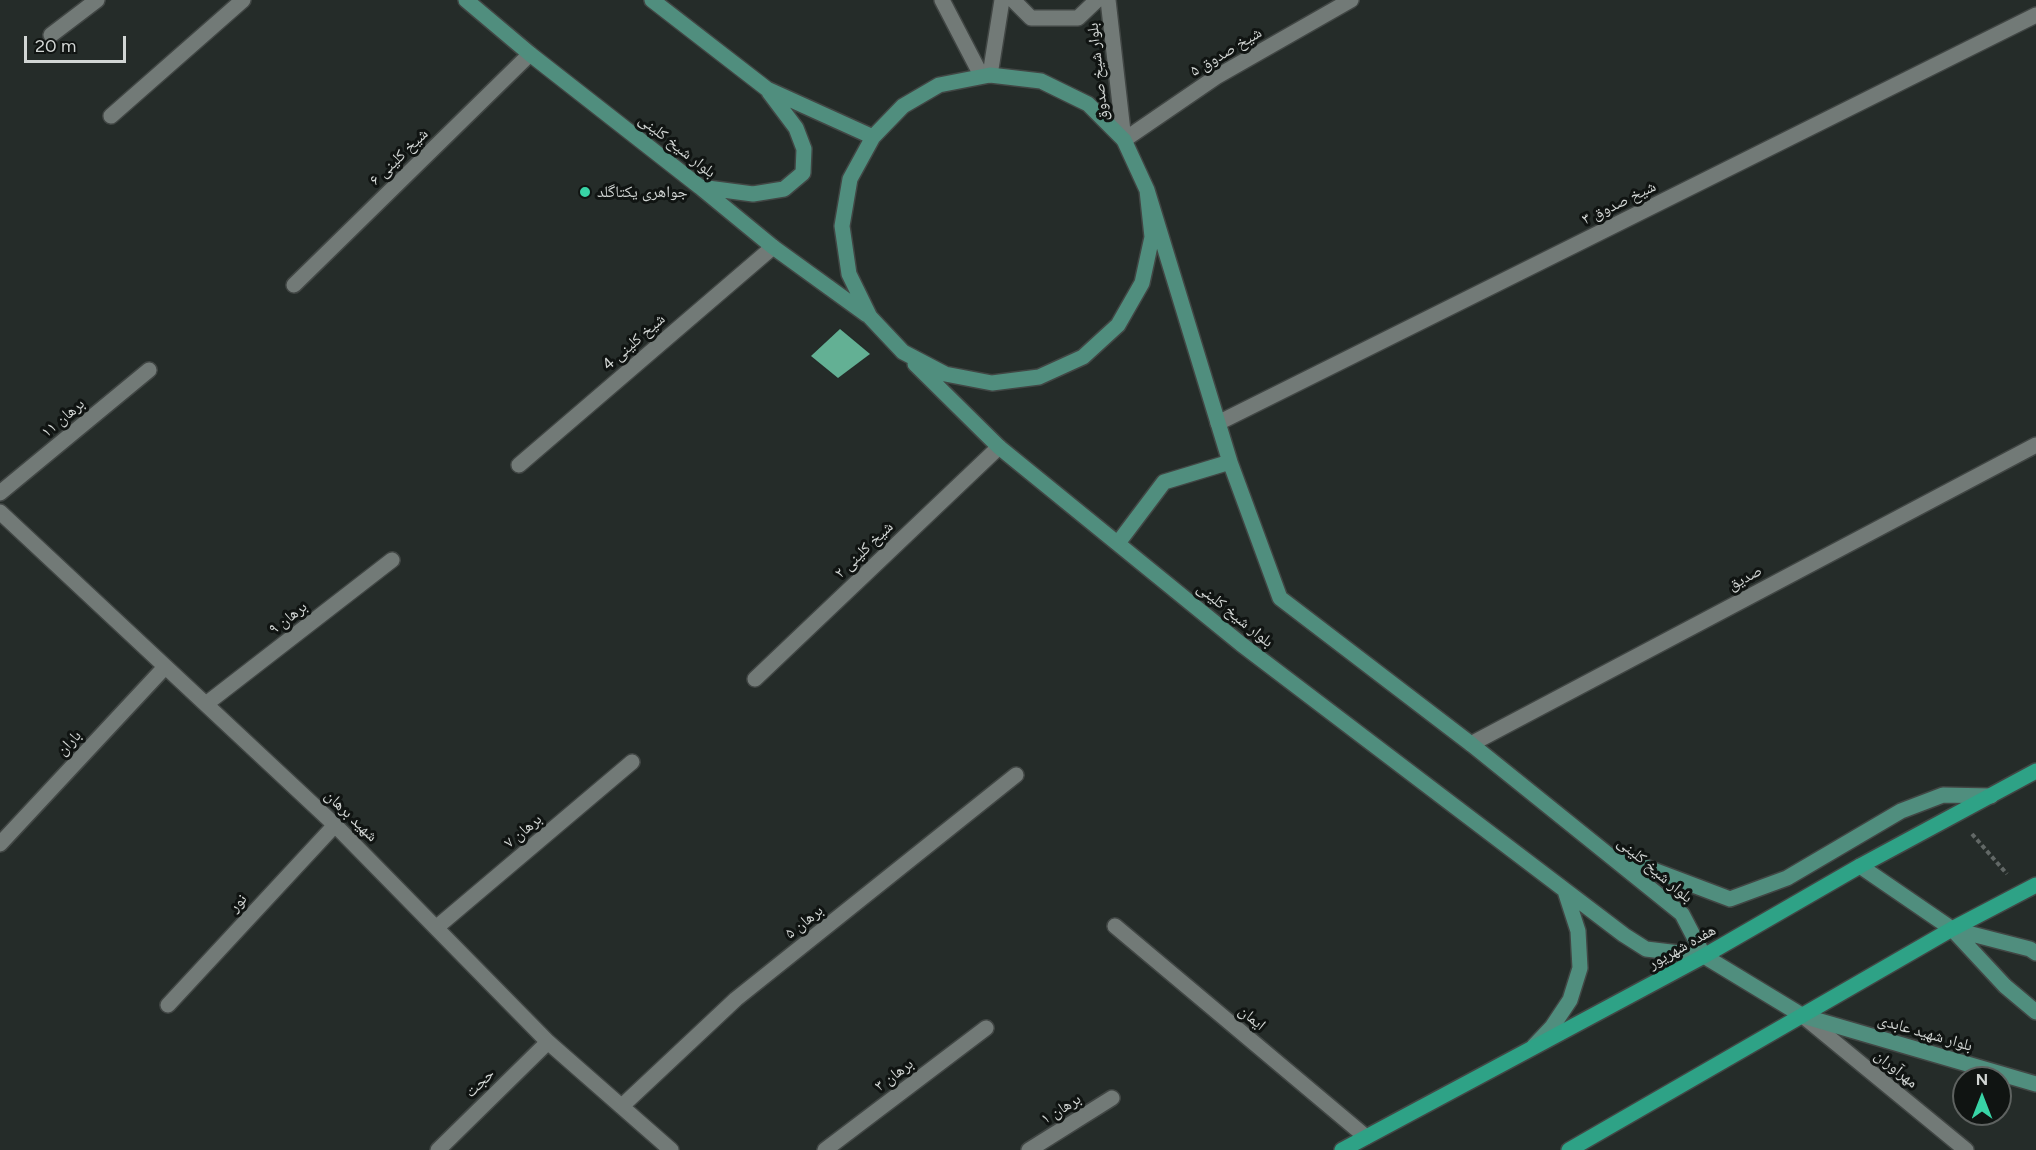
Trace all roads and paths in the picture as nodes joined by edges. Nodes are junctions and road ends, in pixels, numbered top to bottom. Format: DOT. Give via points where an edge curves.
graph roads {
  1 [pos="96,0"];
  2 [pos="243,0"];
  3 [pos="466,0"];
  4 [pos="652,0"];
  5 [pos="942,0"];
  6 [pos="1002,0"];
  7 [pos="1013,0"];
  8 [pos="1097,0"];
  9 [pos="1108,0"];
  10 [pos="1352,0"];
  11 [pos="2036,15"];
  12 [pos="51,35"];
  13 [pos="530,54"];
  14 [pos="986,75"];
  15 [pos="767,89"];
  16 [pos="111,116"];
  17 [pos="873,137"];
  18 [pos="1124,140"];
  19 [pos="700,187"];
  20 [pos="1147,189"];
  21 [pos="772,247"];
  22 [pos="294,285"];
  23 [pos="870,317"];
  24 [pos="903,352"];
  25 [pos="149,370"];
  26 [pos="1218,423"];
  27 [pos="2036,445"];
  28 [pos="999,447"];
  29 [pos="1230,462"];
  30 [pos="519,465"];
  31 [pos="0,493"];
  32 [pos="2,518"];
  33 [pos="1119,543"];
  34 [pos="392,560"];
  35 [pos="165,667"];
  36 [pos="755,679"];
  37 [pos="206,704"];
  38 [pos="1471,744"];
  39 [pos="632,762"];
  40 [pos="2036,771"];
  41 [pos="1016,775"];
  42 [pos="1991,796"];
  43 [pos="1956,815"];
  44 [pos="335,825"];
  45 [pos="0,844"];
  46 [pos="1605,852"];
  47 [pos="1860,866"];
  48 [pos="2029,888"];
  49 [pos="1565,891"];
  50 [pos="1115,926"];
  51 [pos="437,927"];
  52 [pos="1952,929"];
  53 [pos="2036,953"];
  54 [pos="1704,956"];
  55 [pos="168,1005"];
  56 [pos="2036,1012"];
  57 [pos="1803,1017"];
  58 [pos="986,1028"];
  59 [pos="548,1042"];
  60 [pos="1532,1048"];
  61 [pos="2036,1084"];
  62 [pos="1112,1098"];
  63 [pos="622,1106"];
  64 [pos="1366,1137"];
  65 [pos="438,1150"];
  66 [pos="671,1150"];
  67 [pos="825,1150"];
  68 [pos="1029,1150"];
  69 [pos="1342,1150"];
  70 [pos="1569,1150"];
  71 [pos="1966,1150"];
  1 -- 12 [label="street"];
  2 -- 16 [label="street"];
  3 -- 13 [label="main road, بلوار شیخ کلینی"];
  4 -- 15 [label="main road"];
  5 -- 14 [label="street"];
  6 -- 14 [label="street"];
  7 -- 8 [label="street" via="1031,18 1078,18"];
  9 -- 18 [label="street, بلوار شیخ صدوق"];
  10 -- 18 [label="street, شیخ صدوق ۵" via="1216,77"];
  11 -- 26 [label="street, شیخ صدوق ۳"];
  13 -- 19 [label="main road, بلوار شیخ کلینی"];
  13 -- 22 [label="street, شیخ کلینی ۶"];
  14 -- 17 [label="main road" via="939,86 903,106"];
  14 -- 18 [label="main road" via="1041,81 1069,94 1088,104"];
  15 -- 17 [label="main road"];
  15 -- 19 [label="main road" via="796,128 804,149 803,173 784,189 753,194"];
  17 -- 23 [label="main road" via="850,179 842,226 849,274"];
  18 -- 20 [label="main road"];
  19 -- 21 [label="main road, بلوار شیخ کلینی"];
  20 -- 24 [label="main road" via="1152,237 1142,283 1119,325 1083,357 1039,377 992,383 945,374"];
  20 -- 26 [label="main road, بلوار شیخ کلینی"];
  21 -- 23 [label="main road, بلوار شیخ کلینی"];
  21 -- 30 [label="street, شیخ کلینی 4"];
  23 -- 24 [label="main road, بلوار شیخ کلینی"];
  24 -- 28 [label="main road, بلوار شیخ کلینی"];
  25 -- 31 [label="street, برهان ۱۱"];
  26 -- 29 [label="main road, بلوار شیخ کلینی"];
  27 -- 38 [label="street, صدیق"];
  28 -- 33 [label="main road, بلوار شیخ کلینی"];
  28 -- 36 [label="street, شیخ کلینی ۲"];
  29 -- 33 [label="main road" via="1164,482"];
  29 -- 38 [label="main road, بلوار شیخ کلینی" via="1280,598"];
  32 -- 35 [label="street, شهید برهان"];
  33 -- 49 [label="main road, بلوار شیخ کلینی" via="1241,644"];
  34 -- 37 [label="street, برهان ۹"];
  35 -- 37 [label="street, شهید برهان"];
  35 -- 45 [label="street, باران"];
  37 -- 44 [label="street, شهید برهان"];
  38 -- 46 [label="main road, بلوار شیخ کلینی"];
  39 -- 51 [label="street, برهان ۷"];
  40 -- 42 [label="main road, هفده شهریور"];
  41 -- 63 [label="street, برهان ۵" via="736,999"];
  42 -- 43 [label="main road, هفده شهریور"];
  42 -- 46 [label="main road" via="1943,795 1901,811 1787,878 1730,899"];
  43 -- 47 [label="main road, هفده شهریور"];
  43 -- 48 [label="path"];
  44 -- 51 [label="street, شهید برهان"];
  44 -- 55 [label="street, نور"];
  46 -- 54 [label="main road, بلوار شیخ کلینی" via="1682,914"];
  47 -- 52 [label="main road"];
  47 -- 54 [label="main road, هفده شهریور"];
  48 -- 52 [label="main road"];
  49 -- 54 [label="main road, بلوار شیخ کلینی" via="1646,949"];
  49 -- 60 [label="main road" via="1578,931 1580,968 1570,1000"];
  50 -- 64 [label="street, ایمان"];
  51 -- 59 [label="street, شهید برهان"];
  52 -- 53 [label="main road"];
  52 -- 56 [label="main road" via="2005,986"];
  52 -- 57 [label="main road"];
  54 -- 57 [label="main road, بلوار شهید عابدی"];
  54 -- 60 [label="main road, هفده شهریور"];
  57 -- 61 [label="main road, بلوار شهید عابدی"];
  57 -- 70 [label="main road"];
  57 -- 71 [label="street, مهرآوران"];
  58 -- 67 [label="street, برهان ۳"];
  59 -- 63 [label="street, شهید برهان"];
  59 -- 65 [label="street, حجت"];
  60 -- 64 [label="main road, هفده شهریور"];
  62 -- 68 [label="street, برهان ۱"];
  63 -- 66 [label="street, شهید برهان"];
  64 -- 69 [label="main road, هفده شهریور"];
}
